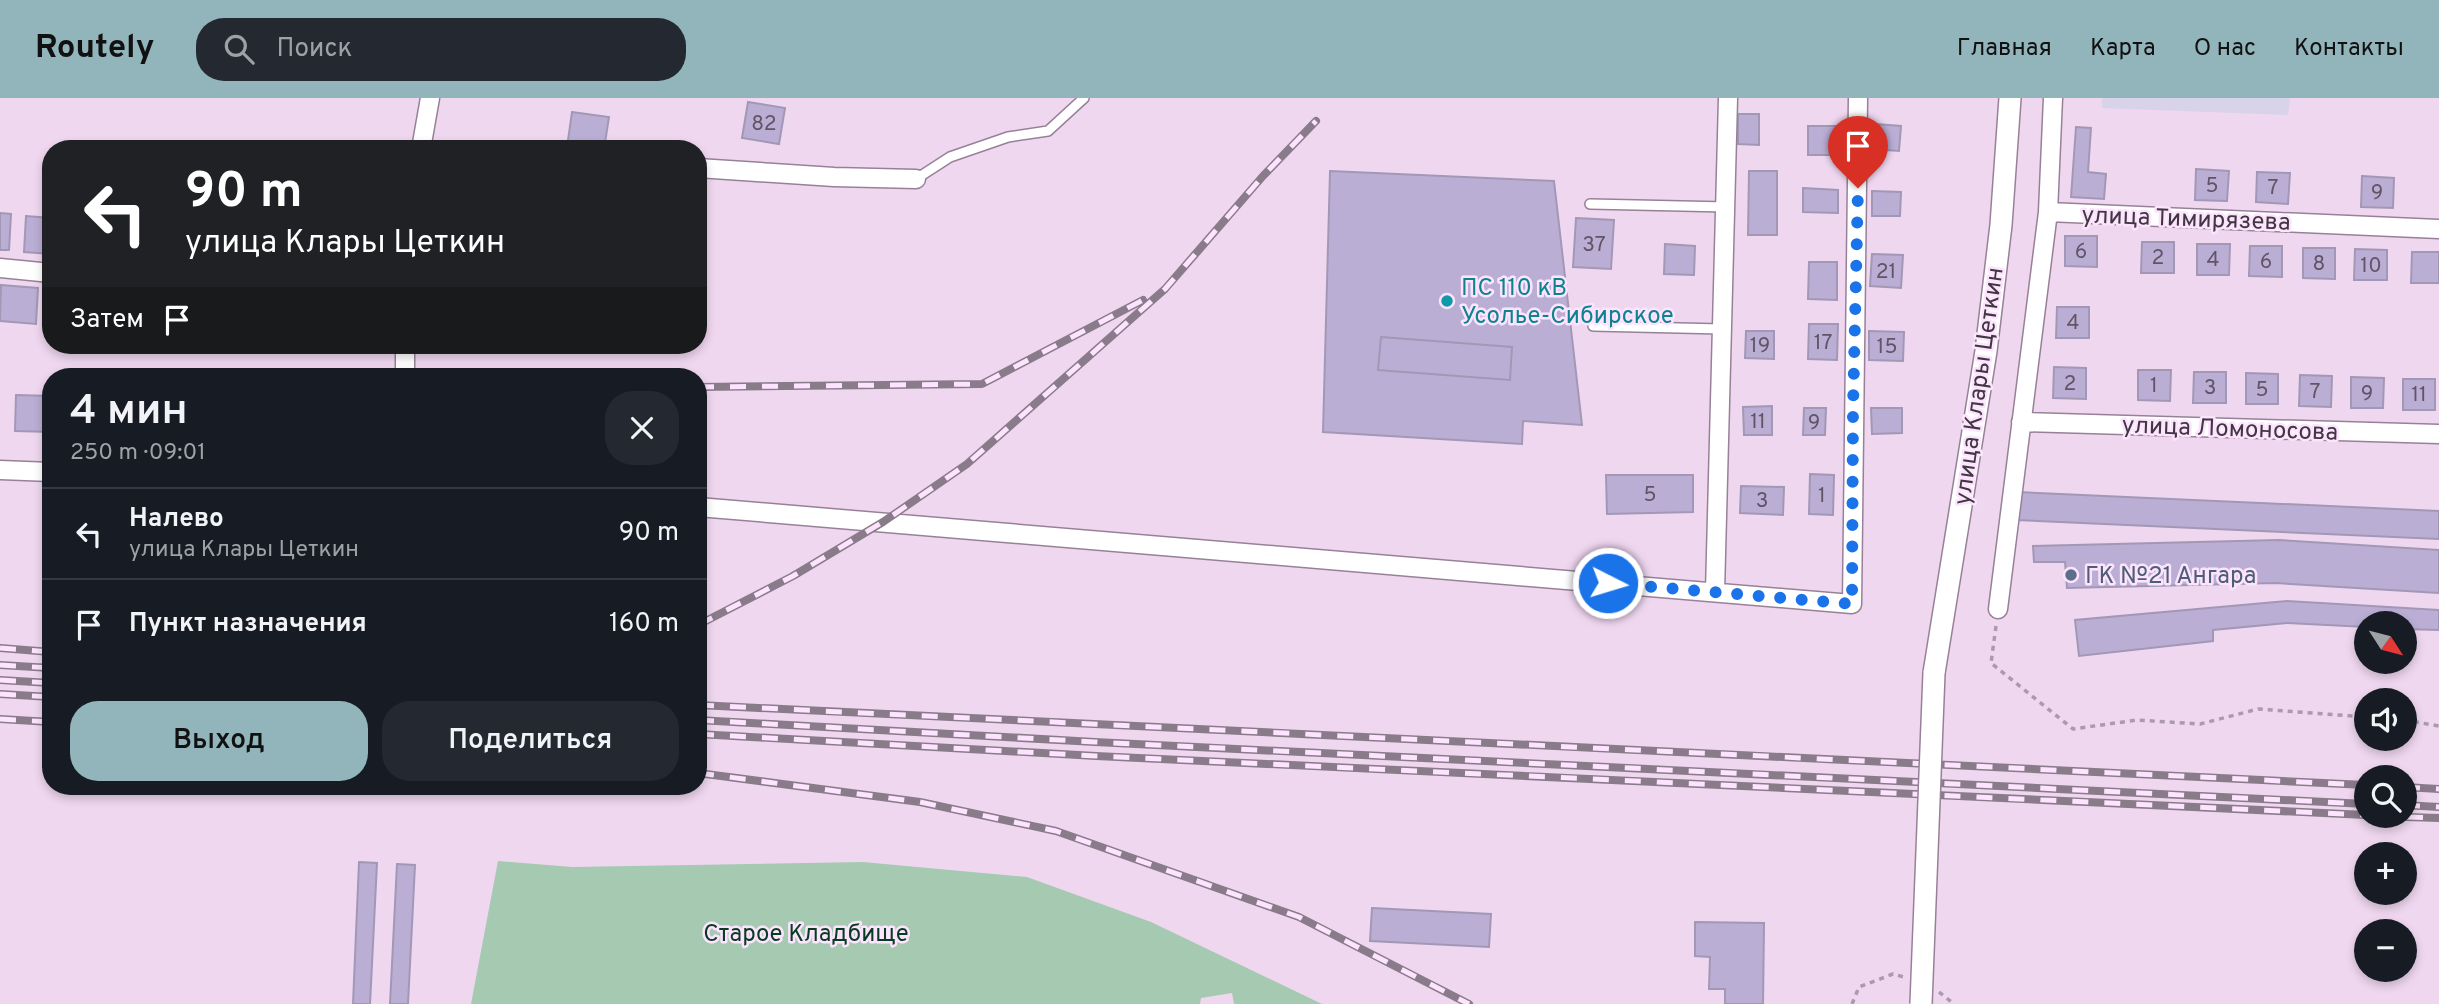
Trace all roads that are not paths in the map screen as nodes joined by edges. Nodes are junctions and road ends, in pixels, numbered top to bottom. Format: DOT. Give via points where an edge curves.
graph roads {
  1 [pos="430,98"];
  2 [pos="1084,98"];
  3 [pos="1728,98"];
  4 [pos="1858,98"];
  5 [pos="2010,98"];
  6 [pos="2053,98"];
  7 [pos="423,140"];
  8 [pos="707,169"];
  9 [pos="916,179"];
  10 [pos="1590,204"];
  11 [pos="1727,207"];
  12 [pos="2048,212"];
  13 [pos="2439,229"];
  14 [pos="0,268"];
  15 [pos="42,272"];
  16 [pos="1592,326"];
  17 [pos="1722,329"];
  18 [pos="2021,422"];
  19 [pos="2439,434"];
  20 [pos="0,470"];
  21 [pos="42,472"];
  22 [pos="707,508"];
  23 [pos="1715,592"];
  24 [pos="1998,609"];
  25 [pos="1928,996"];
  1 -- 7 [label="street"];
  2 -- 9 [label="lane" via="1048,131 1008,137 950,157"];
  3 -- 11 [label="street"];
  4 -- 23 [label="street" via="1852,604"];
  5 -- 25 [label="street, улица Клары Цеткин, bridge" via="1986,351 1934,673"];
  6 -- 12 [label="street, улица Тимирязева"];
  8 -- 9 [label="street"];
  10 -- 11 [label="lane"];
  11 -- 17 [label="street"];
  12 -- 13 [label="street, улица Тимирязева"];
  12 -- 18 [label="street"];
  14 -- 15 [label="street"];
  16 -- 17 [label="lane"];
  17 -- 23 [label="street"];
  18 -- 19 [label="street, улица Ломоносова"];
  18 -- 24 [label="street"];
  20 -- 21 [label="street"];
  22 -- 23 [label="street"];
}
